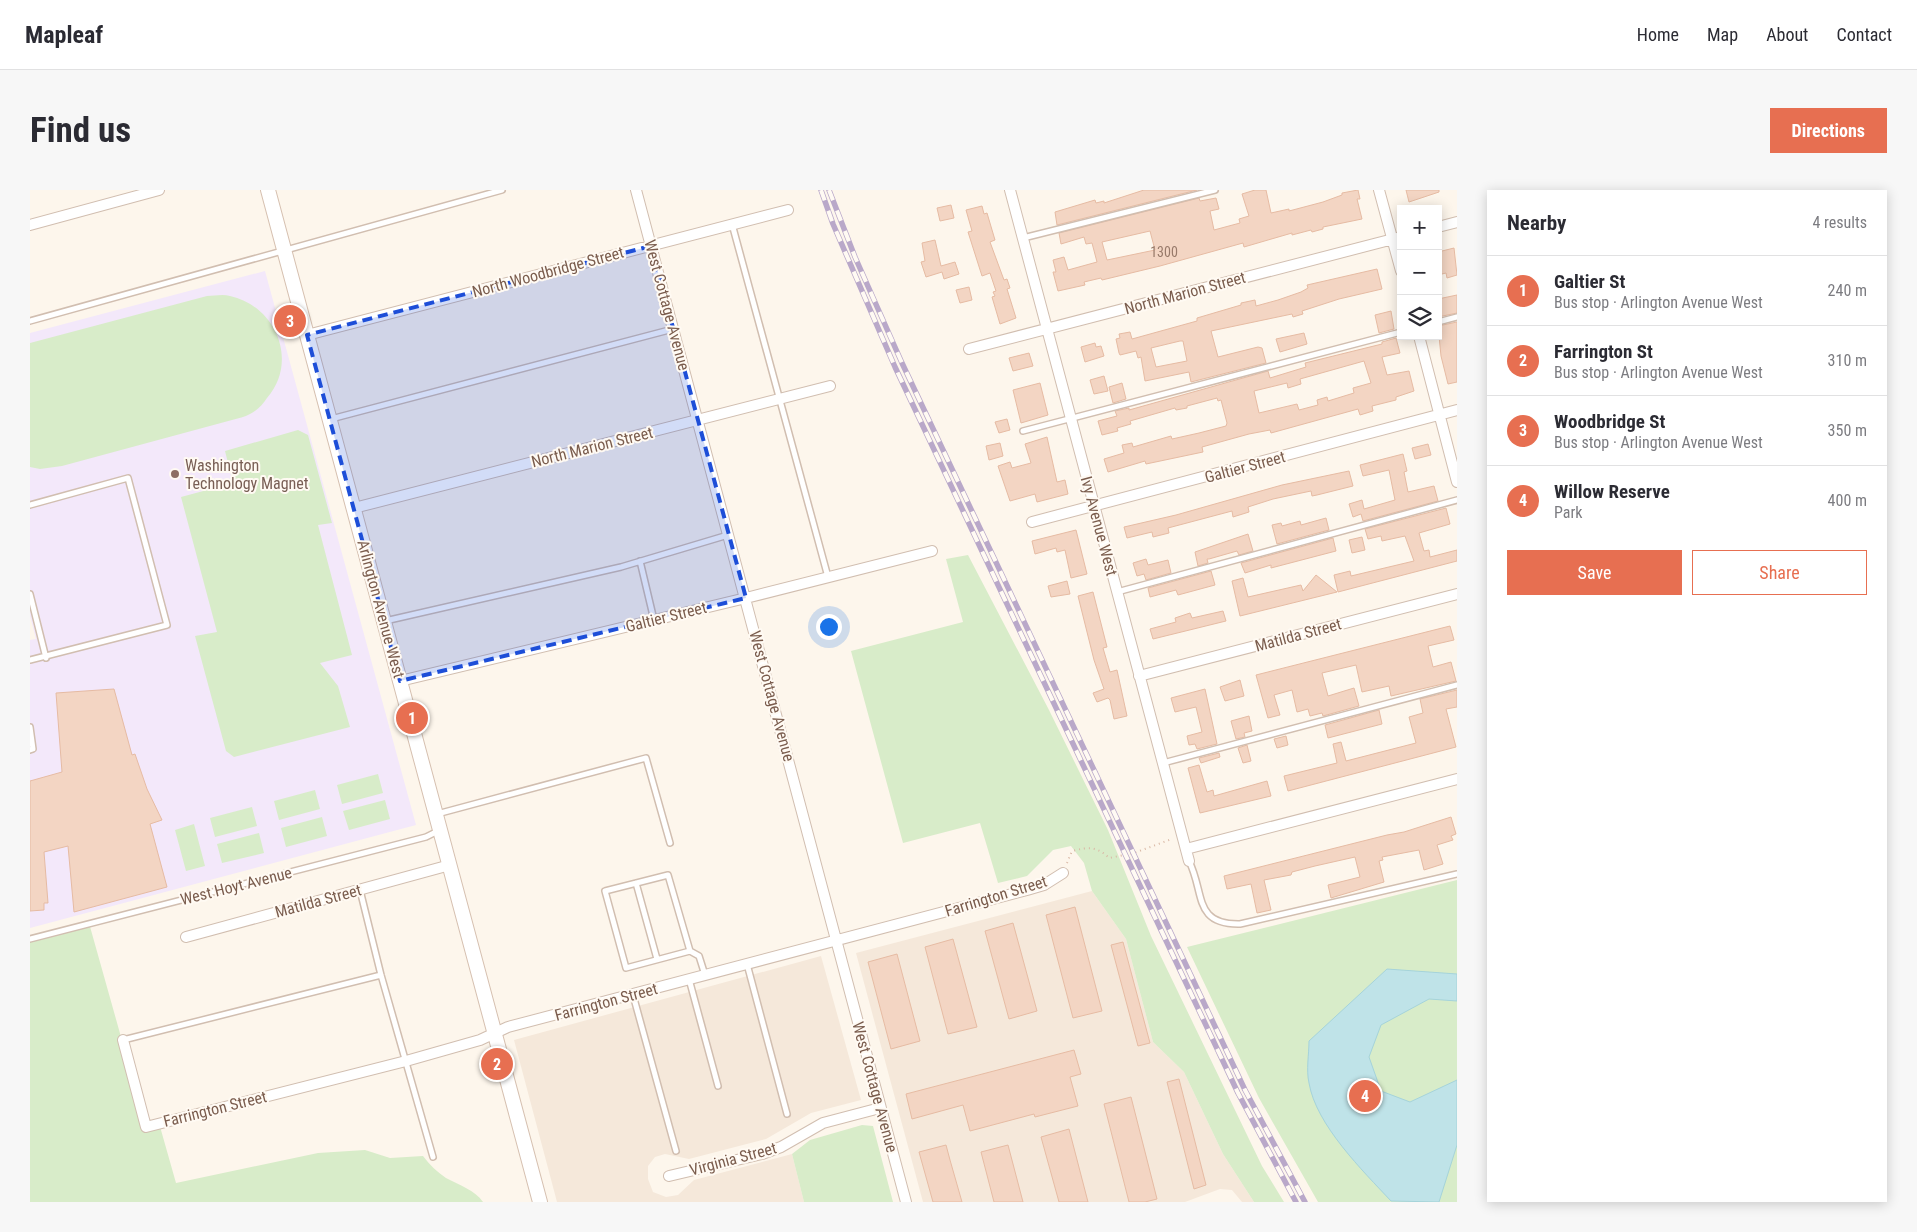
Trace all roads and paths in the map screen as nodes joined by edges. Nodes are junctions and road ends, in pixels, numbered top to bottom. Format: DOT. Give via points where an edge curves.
graph roads {
  1 [pos="159,190"];
  2 [pos="268,190"];
  3 [pos="502,190"];
  4 [pos="636,190"];
  5 [pos="1010,190"];
  6 [pos="1215,190"];
  7 [pos="1379,190"];
  8 [pos="788,210"];
  9 [pos="1457,222"];
  10 [pos="732,224"];
  11 [pos="30,225"];
  12 [pos="1442,226"];
  13 [pos="1023,238"];
  14 [pos="1396,238"];
  15 [pos="651,246"];
  16 [pos="285,251"];
  17 [pos="1457,317"];
  18 [pos="30,321"];
  19 [pos="1442,321"];
  20 [pos="674,329"];
  21 [pos="1047,329"];
  22 [pos="1397,333"];
  23 [pos="307,335"];
  24 [pos="1420,340"];
  25 [pos="969,350"];
  26 [pos="830,386"];
  27 [pos="780,398"];
  28 [pos="1457,410"];
  29 [pos="1440,415"];
  30 [pos="1070,418"];
  31 [pos="330,420"];
  32 [pos="698,420"];
  33 [pos="1023,431"];
  34 [pos="1457,482"];
  35 [pos="1457,500"];
  36 [pos="30,505"];
  37 [pos="1094,507"];
  38 [pos="354,508"];
  39 [pos="1032,522"];
  40 [pos="729,535"];
  41 [pos="932,551"];
  42 [pos="640,561"];
  43 [pos="828,577"];
  44 [pos="1116,592"];
  45 [pos="30,594"];
  46 [pos="1457,594"];
  47 [pos="746,598"];
  48 [pos="654,620"];
  49 [pos="384,622"];
  50 [pos="46,658"];
  51 [pos="30,660"];
  52 [pos="1139,676"];
  53 [pos="400,681"];
  54 [pos="1457,686"];
  55 [pos="30,727"];
  56 [pos="30,750"];
  57 [pos="1162,764"];
  58 [pos="1457,779"];
  59 [pos="436,814"];
  60 [pos="440,830"];
  61 [pos="1182,835"];
  62 [pos="670,843"];
  63 [pos="1186,849"];
  64 [pos="1190,861"];
  65 [pos="450,865"];
  66 [pos="1063,872"];
  67 [pos="1457,874"];
  68 [pos="636,883"];
  69 [pos="360,890"];
  70 [pos="186,937"];
  71 [pos="30,939"];
  72 [pos="836,941"];
  73 [pos="690,951"];
  74 [pos="657,959"];
  75 [pos="747,964"];
  76 [pos="381,976"];
  77 [pos="705,976"];
  78 [pos="690,979"];
  79 [pos="633,995"];
  80 [pos="495,1034"];
  81 [pos="123,1040"];
  82 [pos="406,1061"];
  83 [pos="718,1086"];
  84 [pos="880,1108"];
  85 [pos="788,1114"];
  86 [pos="676,1151"];
  87 [pos="433,1157"];
  88 [pos="669,1176"];
  89 [pos="540,1202"];
  90 [pos="906,1202"];
  1 -- 11 [label="street"];
  2 -- 16 [label="street, Arlington Avenue West"];
  3 -- 16 [label="lane"];
  4 -- 15 [label="street, West Cottage Avenue"];
  5 -- 13 [label="street, Ivy Avenue West"];
  6 -- 13 [label="lane"];
  7 -- 14 [label="street"];
  8 -- 10 [label="street, North Woodbridge Street"];
  9 -- 12 [label="street"];
  10 -- 15 [label="street, North Woodbridge Street"];
  10 -- 27 [label="lane"];
  13 -- 21 [label="street, Ivy Avenue West"];
  14 -- 21 [label="street, North Marion Street"];
  15 -- 20 [label="street, West Cottage Avenue"];
  15 -- 23 [label="street, North Woodbridge Street"];
  16 -- 18 [label="lane"];
  16 -- 23 [label="street, Arlington Avenue West"];
  17 -- 19 [label="lane"];
  20 -- 31 [label="lane"];
  20 -- 32 [label="street, West Cottage Avenue"];
  21 -- 25 [label="street, North Marion Street"];
  21 -- 30 [label="street, Ivy Avenue West"];
  22 -- 30 [label="lane"];
  23 -- 31 [label="street, Arlington Avenue West"];
  24 -- 29 [label="street"];
  26 -- 27 [label="street, North Marion Street"];
  27 -- 32 [label="street, North Marion Street"];
  27 -- 43 [label="lane"];
  28 -- 29 [label="street, Galtier Street"];
  29 -- 34 [label="street"];
  29 -- 37 [label="street, Galtier Street"];
  30 -- 33 [label="lane"];
  30 -- 37 [label="street, Ivy Avenue West"];
  31 -- 38 [label="street, Arlington Avenue West"];
  32 -- 38 [label="street, North Marion Street"];
  32 -- 40 [label="street, West Cottage Avenue"];
  35 -- 44 [label="lane"];
  36 -- 50 [label="lane" via="128,478 167,625"];
  37 -- 39 [label="street, Galtier Street"];
  37 -- 44 [label="street, Ivy Avenue West"];
  38 -- 49 [label="street, Arlington Avenue West"];
  40 -- 42 [label="lane"];
  40 -- 47 [label="street, West Cottage Avenue"];
  41 -- 43 [label="street, Galtier Street"];
  42 -- 48 [label="lane"];
  42 -- 49 [label="lane"];
  43 -- 47 [label="street, Galtier Street"];
  44 -- 52 [label="street, Ivy Avenue West"];
  45 -- 50 [label="lane"];
  46 -- 52 [label="street, Matilda Street"];
  47 -- 48 [label="street, Galtier Street"];
  47 -- 72 [label="street, West Cottage Avenue"];
  48 -- 53 [label="street, Galtier Street"];
  49 -- 53 [label="street, Arlington Avenue West"];
  50 -- 51 [label="lane"];
  52 -- 57 [label="street, Ivy Avenue West"];
  53 -- 59 [label="street, Arlington Avenue West"];
  54 -- 57 [label="lane"];
  55 -- 56 [label="lane" via="33,749"];
  57 -- 61 [label="street, Ivy Avenue West"];
  58 -- 63 [label="street"];
  59 -- 60 [label="street, Arlington Avenue West"];
  59 -- 62 [label="lane" via="646,758"];
  60 -- 65 [label="street, Arlington Avenue West"];
  60 -- 71 [label="lane, West Hoyt Avenue" via="426,837"];
  61 -- 63 [label="street, Ivy Avenue West"];
  61 -- 66 [label="path" via="1134,853 1110,858 1097,848 1072,851"];
  63 -- 64 [label="street, Ivy Avenue West"];
  64 -- 67 [label="lane" via="1204,907 1211,918 1224,924 1240,924"];
  65 -- 69 [label="street, Matilda Street"];
  65 -- 80 [label="street, Arlington Avenue West"];
  66 -- 72 [label="street, Farrington Street" via="1044,885"];
  68 -- 73 [label="lane" via="668,875"];
  68 -- 74 [label="lane"];
  68 -- 74 [label="lane" via="605,891 626,968"];
  69 -- 70 [label="street, Matilda Street"];
  69 -- 76 [label="lane"];
  72 -- 75 [label="street, Farrington Street"];
  72 -- 84 [label="street, West Cottage Avenue"];
  73 -- 74 [label="lane"];
  73 -- 77 [label="lane" via="699,956"];
  75 -- 77 [label="street, Farrington Street"];
  75 -- 85 [label="lane"];
  76 -- 81 [label="lane"];
  76 -- 82 [label="lane"];
  77 -- 78 [label="street, Farrington Street"];
  78 -- 79 [label="street, Farrington Street"];
  78 -- 83 [label="lane"];
  79 -- 80 [label="street, Farrington Street" via="508,1027"];
  79 -- 86 [label="lane"];
  80 -- 82 [label="street, Farrington Street"];
  80 -- 89 [label="street, Arlington Avenue West"];
  81 -- 82 [label="street, Farrington Street" via="146,1126"];
  82 -- 87 [label="lane"];
  84 -- 88 [label="street, Virginia Street" via="823,1123 762,1154"];
  84 -- 90 [label="street, West Cottage Avenue"];
}
